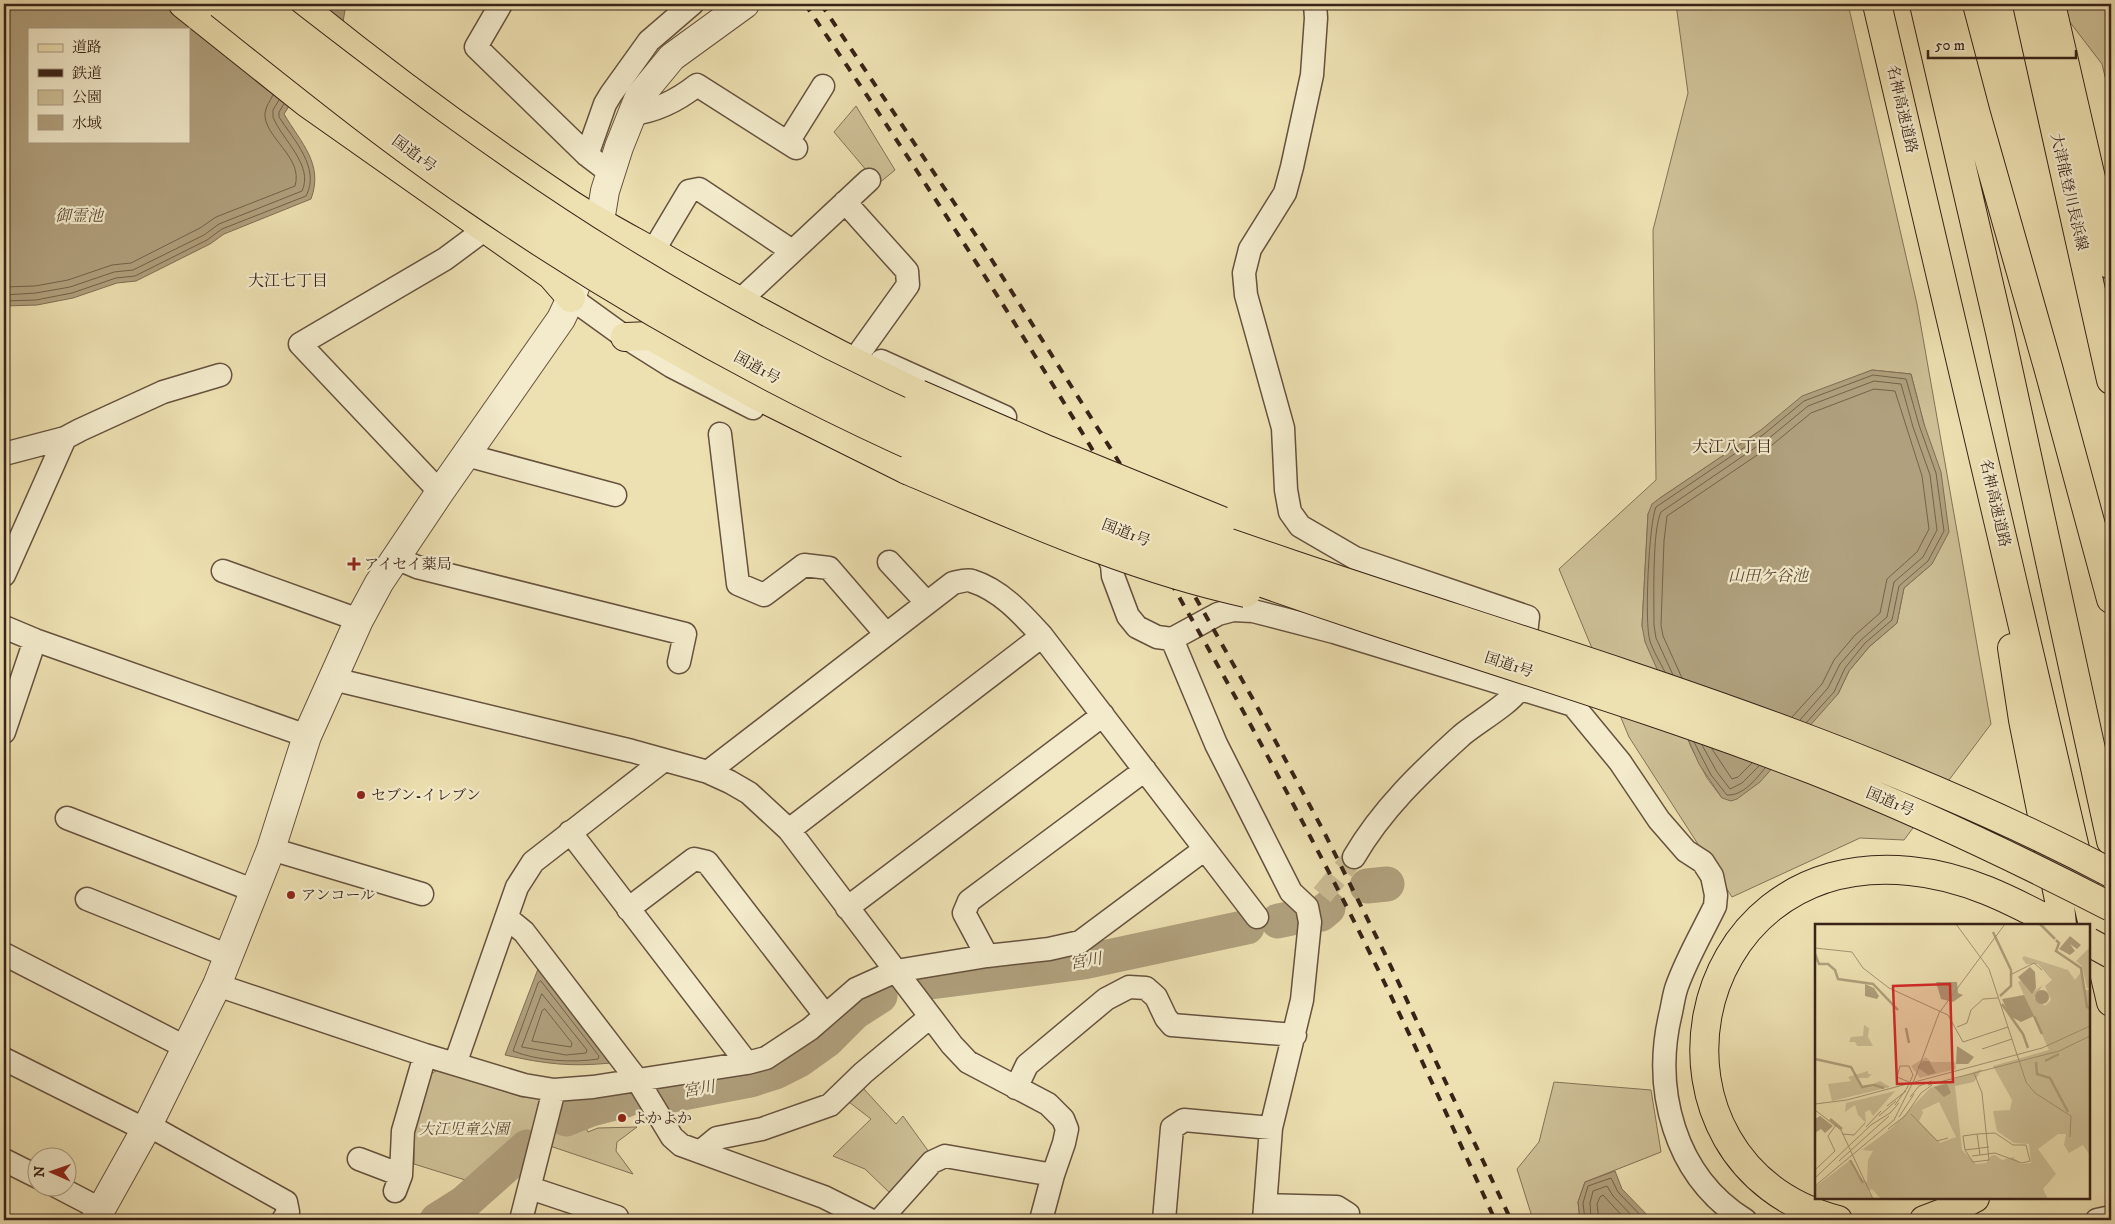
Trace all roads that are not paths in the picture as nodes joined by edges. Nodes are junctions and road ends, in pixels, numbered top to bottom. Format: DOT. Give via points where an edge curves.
graph roads {
  1 [pos="183,4"];
  2 [pos="220,4"];
  3 [pos="261,4"];
  4 [pos="299,4"];
  5 [pos="501,4"];
  6 [pos="692,4"];
  7 [pos="745,4"];
  8 [pos="1315,4"];
  9 [pos="1877,4"];
  10 [pos="1924,4"];
  11 [pos="1947,4"];
  12 [pos="2027,4"];
  13 [pos="2051,4"];
  14 [pos="823,86"];
  15 [pos="632,114"];
  16 [pos="587,155"];
  17 [pos="612,174"];
  18 [pos="869,180"];
  19 [pos="845,202"];
  20 [pos="605,224"];
  21 [pos="484,230"];
  22 [pos="658,243"];
  23 [pos="792,251"];
  24 [pos="2111,265"];
  25 [pos="748,293"];
  26 [pos="571,298"];
  27 [pos="625,337"];
  28 [pos="860,352"];
  29 [pos="220,375"];
  30 [pos="2111,380"];
  31 [pos="1972,405"];
  32 [pos="720,434"];
  33 [pos="65,438"];
  34 [pos="4,454"];
  35 [pos="466,455"];
  36 [pos="440,492"];
  37 [pos="615,495"];
  38 [pos="396,558"];
  39 [pos="1355,558"];
  40 [pos="889,562"];
  41 [pos="222,571"];
  42 [pos="4,575"];
  43 [pos="1113,576"];
  44 [pos="1333,578"];
  45 [pos="2111,598"];
  46 [pos="927,603"];
  47 [pos="359,620"];
  48 [pos="1373,620"];
  49 [pos="4,627"];
  50 [pos="1334,632"];
  51 [pos="886,634"];
  52 [pos="1042,636"];
  53 [pos="1172,639"];
  54 [pos="35,640"];
  55 [pos="679,662"];
  56 [pos="333,679"];
  57 [pos="1519,688"];
  58 [pos="1103,715"];
  59 [pos="4,732"];
  60 [pos="307,736"];
  61 [pos="664,760"];
  62 [pos="1145,770"];
  63 [pos="708,772"];
  64 [pos="67,818"];
  65 [pos="789,830"];
  66 [pos="570,832"];
  67 [pos="2111,841"];
  68 [pos="271,849"];
  69 [pos="1205,849"];
  70 [pos="1354,857"];
  71 [pos="2111,873"];
  72 [pos="255,891"];
  73 [pos="422,894"];
  74 [pos="87,899"];
  75 [pos="2111,907"];
  76 [pos="847,908"];
  77 [pos="628,909"];
  78 [pos="1257,917"];
  79 [pos="507,918"];
  80 [pos="2056,924"];
  81 [pos="2062,924"];
  82 [pos="2090,943"];
  83 [pos="4,954"];
  84 [pos="2111,954"];
  85 [pos="229,956"];
  86 [pos="987,956"];
  87 [pos="896,970"];
  88 [pos="217,986"];
  89 [pos="2111,1002"];
  90 [pos="825,1015"];
  91 [pos="930,1017"];
  92 [pos="1295,1035"];
  93 [pos="187,1048"];
  94 [pos="425,1055"];
  95 [pos="4,1059"];
  96 [pos="747,1063"];
  97 [pos="455,1064"];
  98 [pos="638,1081"];
  99 [pos="1016,1088"];
  100 [pos="554,1090"];
  101 [pos="147,1128"];
  102 [pos="1271,1128"];
  103 [pos="700,1152"];
  104 [pos="4,1160"];
  105 [pos="359,1160"];
  106 [pos="28,1172"];
  107 [pos="1053,1175"];
  108 [pos="530,1188"];
  109 [pos="71,1196"];
  110 [pos="1973,1199"];
  111 [pos="1264,1212"];
  112 [pos="99,1215"];
  113 [pos="617,1217"];
  114 [pos="2111,1217"];
  115 [pos="283,1220"];
  116 [pos="522,1220"];
  117 [pos="870,1220"];
  118 [pos="880,1220"];
  119 [pos="1041,1220"];
  120 [pos="1164,1220"];
  121 [pos="1347,1220"];
  122 [pos="1744,1220"];
  123 [pos="1838,1220"];
  124 [pos="1924,1220"];
  125 [pos="2097,1220"];
  1 -- 21 [label="main road" via="307,103"];
  2 -- 48 [label="main road, 国道1号, bridge" via="354,110 473,197 602,280 804,394 919,450 1028,496 1202,562"];
  3 -- 44 [label="main road, 国道1号, bridge" via="385,100 550,216 640,272 816,370 1037,471 1176,524"];
  4 -- 20 [label="main road" via="456,125"];
  5 -- 16 [label="street" via="476,47"];
  6 -- 16 [label="street" via="650,41 611,94"];
  7 -- 15 [label="street" via="672,57 639,97"];
  8 -- 39 [label="street" via="1312,75 1292,167 1284,194 1250,249 1244,273 1246,295 1283,428 1290,512 1300,526"];
  9 -- 31 [label="main road, 名神高速道路"];
  10 -- 67 [label="main road" via="2000,332"];
  11 -- 45 [label="main road"];
  12 -- 30 [label="main road, 大津能登川長浜線"];
  13 -- 24 [label="main road, 大津能登川長浜線"];
  14 -- 15 [label="street" via="792,145 697,85 683,96 650,112"];
  15 -- 17 [label="street"];
  16 -- 17 [label="street"];
  17 -- 20 [label="street" via="605,190"];
  18 -- 19 [label="street"];
  19 -- 23 [label="street"];
  19 -- 28 [label="street" via="907,271 908,285"];
  20 -- 22 [label="street" via="632,226"];
  20 -- 26 [label="street"];
  20 -- 44 [label="main road, bridge" via="746,306 844,358 1048,450 1221,521"];
  21 -- 26 [label="main road" via="551,275"];
  21 -- 36 [label="street" via="445,259 300,344"];
  22 -- 23 [label="street" via="689,190 699,189"];
  22 -- 25 [label="street"];
  23 -- 25 [label="street"];
  25 -- 28 [label="street"];
  26 -- 27 [label="street"];
  26 -- 35 [label="street" via="561,320"];
  27 -- 43 [label="street" via="671,366 849,456 1089,558"];
  27 -- 48 [label="main road, bridge" via="651,336 754,394 907,470 1032,523 1201,583"];
  28 -- 43 [label="street" via="1058,443 1112,565"];
  29 -- 33 [label="street" via="163,392"];
  31 -- 81 [label="main road" via="2023,720"];
  31 -- 89 [label="main road, 名神高速道路"];
  32 -- 51 [label="street" via="717,479 738,584 764,595 804,565 829,568"];
  33 -- 34 [label="street"];
  33 -- 42 [label="street"];
  35 -- 36 [label="street"];
  35 -- 37 [label="street"];
  36 -- 38 [label="street"];
  38 -- 47 [label="street"];
  38 -- 55 [label="street" via="417,567 684,634"];
  39 -- 50 [label="street"];
  39 -- 57 [label="street" via="1528,617"];
  40 -- 46 [label="street"];
  41 -- 47 [label="street"];
  43 -- 53 [label="street" via="1125,609 1137,627 1158,637"];
  44 -- 71 [label="main road, 国道1号, bridge" via="1666,689 1835,750 1997,817"];
  46 -- 51 [label="street"];
  46 -- 52 [label="street" via="953,583 970,580 1019,610"];
  47 -- 56 [label="street"];
  48 -- 75 [label="main road, 国道1号, bridge" via="1601,694 1810,769 1970,837"];
  49 -- 54 [label="street"];
  50 -- 53 [label="street" via="1233,610 1218,614"];
  50 -- 57 [label="street"];
  51 -- 63 [label="street"];
  52 -- 58 [label="street"];
  52 -- 65 [label="street"];
  53 -- 92 [label="street" via="1216,744 1291,892 1315,901"];
  54 -- 59 [label="street"];
  54 -- 60 [label="street"];
  56 -- 60 [label="street"];
  56 -- 61 [label="street"];
  57 -- 70 [label="street" via="1464,734 1395,800 1370,829"];
  57 -- 122 [label="street" via="1573,705 1620,762 1659,820 1686,851 1703,862 1712,876 1715,906 1676,987 1666,1030 1663,1070 1668,1108 1678,1142 1700,1179"];
  58 -- 62 [label="street"];
  58 -- 76 [label="street"];
  60 -- 68 [label="street"];
  61 -- 63 [label="street"];
  61 -- 66 [label="street"];
  62 -- 69 [label="street"];
  62 -- 86 [label="street" via="969,901 964,913"];
  63 -- 65 [label="street" via="750,794"];
  64 -- 72 [label="street"];
  65 -- 76 [label="street"];
  66 -- 77 [label="street"];
  66 -- 79 [label="street" via="532,862 517,887"];
  68 -- 72 [label="street"];
  68 -- 73 [label="street"];
  69 -- 78 [label="street"];
  69 -- 86 [label="street" via="1080,942"];
  72 -- 85 [label="street"];
  74 -- 85 [label="street"];
  76 -- 87 [label="street"];
  77 -- 90 [label="street" via="694,859 707,862"];
  77 -- 96 [label="street"];
  79 -- 97 [label="street"];
  79 -- 98 [label="street" via="524,932"];
  80 -- 123 [label="main road" via="2015,902 1967,883 1930,874 1891,870 1853,872 1826,878 1784,898 1761,915 1730,954 1714,988 1705,1031 1706,1075 1716,1114 1735,1150 1762,1181 1792,1202"];
  82 -- 84 [label="main road, bridge"];
  83 -- 93 [label="street"];
  85 -- 88 [label="street"];
  86 -- 87 [label="street"];
  87 -- 90 [label="street" via="856,989"];
  87 -- 91 [label="street"];
  88 -- 93 [label="street"];
  88 -- 94 [label="street"];
  90 -- 96 [label="street" via="766,1058"];
  91 -- 99 [label="street" via="968,1062"];
  91 -- 103 [label="street" via="863,1073 830,1106 762,1129 717,1138"];
  92 -- 99 [label="street" via="1172,1024 1156,997 1146,988 1128,987 1106,999 1027,1064"];
  92 -- 102 [label="street"];
  93 -- 101 [label="street"];
  94 -- 97 [label="street"];
  94 -- 105 [label="street" via="403,1131 398,1183"];
  95 -- 101 [label="street"];
  96 -- 98 [label="street"];
  97 -- 100 [label="street" via="524,1085"];
  98 -- 100 [label="street"];
  98 -- 103 [label="street" via="672,1137"];
  99 -- 107 [label="street" via="1048,1104 1063,1119 1067,1129"];
  100 -- 108 [label="street"];
  101 -- 112 [label="street"];
  101 -- 115 [label="street" via="286,1202 288,1212"];
  102 -- 111 [label="street"];
  102 -- 120 [label="street" via="1184,1120 1172,1128"];
  103 -- 117 [label="street" via="824,1197"];
  104 -- 106 [label="street"];
  107 -- 118 [label="street" via="945,1156 932,1162"];
  107 -- 119 [label="street"];
  108 -- 113 [label="street"];
  108 -- 116 [label="street"];
  109 -- 112 [label="street"];
  110 -- 124 [label="main road"];
  111 -- 121 [label="street" via="1337,1207 1348,1214"];
  114 -- 125 [label="street"];
}
